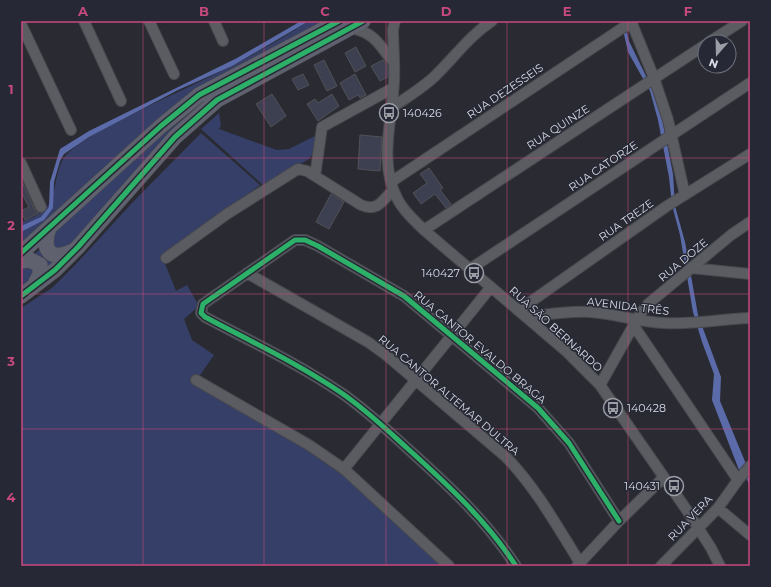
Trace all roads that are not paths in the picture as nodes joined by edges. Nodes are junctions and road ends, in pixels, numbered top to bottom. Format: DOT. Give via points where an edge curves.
graph roads {
  1 [pos="84,21"];
  2 [pos="149,21"];
  3 [pos="214,21"];
  4 [pos="363,21"];
  5 [pos="395,21"];
  6 [pos="492,21"];
  7 [pos="742,21"];
  8 [pos="630,22"];
  9 [pos="21,24"];
  10 [pos="344,25"];
  11 [pos="722,34"];
  12 [pos="223,41"];
  13 [pos="697,50"];
  14 [pos="393,62"];
  15 [pos="174,74"];
  16 [pos="652,79"];
  17 [pos="750,83"];
  18 [pos="393,88"];
  19 [pos="121,101"];
  20 [pos="391,108"];
  21 [pos="71,130"];
  22 [pos="669,136"];
  23 [pos="750,154"];
  24 [pos="21,163"];
  25 [pos="315,176"];
  26 [pos="392,186"];
  27 [pos="685,194"];
  28 [pos="41,206"];
  29 [pos="750,222"];
  30 [pos="49,228"];
  31 [pos="424,230"];
  32 [pos="73,251"];
  33 [pos="21,253"];
  34 [pos="166,258"];
  35 [pos="21,261"];
  36 [pos="470,269"];
  37 [pos="687,272"];
  38 [pos="247,273"];
  39 [pos="750,274"];
  40 [pos="492,287"];
  41 [pos="26,292"];
  42 [pos="523,313"];
  43 [pos="750,318"];
  44 [pos="635,324"];
  45 [pos="452,335"];
  46 [pos="196,380"];
  47 [pos="416,380"];
  48 [pos="600,385"];
  49 [pos="380,424"];
  50 [pos="750,466"];
  51 [pos="344,469"];
  52 [pos="663,478"];
  53 [pos="738,480"];
  54 [pos="718,508"];
  55 [pos="619,520"];
  56 [pos="698,528"];
  57 [pos="750,535"];
  58 [pos="578,564"];
  59 [pos="449,566"];
  60 [pos="516,566"];
  61 [pos="661,566"];
  62 [pos="720,566"];
  1 -- 19 [label="street"];
  2 -- 15 [label="street"];
  3 -- 12 [label="street"];
  4 -- 10 [label="highway"];
  5 -- 14 [label="street"];
  6 -- 20 [label="street" via="461,47 419,90"];
  7 -- 11 [label="street"];
  8 -- 16 [label="street"];
  8 -- 26 [label="street, RUA DEZESSEIS"];
  9 -- 21 [label="street"];
  10 -- 14 [label="street" via="375,38"];
  10 -- 30 [label="highway" via="199,95 161,126"];
  10 -- 32 [label="highway" via="217,100 175,137"];
  13 -- 16 [label="street, RUA QUINZE"];
  14 -- 18 [label="street"];
  16 -- 22 [label="street"];
  16 -- 31 [label="street, RUA QUINZE"];
  17 -- 22 [label="street, RUA CATORZE"];
  18 -- 20 [label="street"];
  18 -- 25 [label="street" via="322,127"];
  20 -- 26 [label="street" via="387,149"];
  22 -- 27 [label="street"];
  22 -- 36 [label="street, RUA CATORZE"];
  23 -- 27 [label="street, RUA TREZE"];
  24 -- 28 [label="street"];
  25 -- 26 [label="street, RUA DEZESSEIS" via="369,208 376,207"];
  25 -- 34 [label="street, RUA DEZESSEIS" via="303,170 295,170"];
  26 -- 31 [label="street, RUA SÃO BERNARDO" via="404,208"];
  27 -- 42 [label="street, RUA TREZE"];
  29 -- 37 [label="street, RUA DOZE"];
  30 -- 32 [label="highway" via="45,242 50,253 61,256"];
  30 -- 33 [label="highway"];
  31 -- 36 [label="street, RUA SÃO BERNARDO"];
  32 -- 41 [label="highway" via="55,270"];
  35 -- 41 [label="highway" via="30,260 40,265 40,274"];
  36 -- 40 [label="street, RUA SÃO BERNARDO"];
  37 -- 39 [label="street"];
  37 -- 44 [label="street, RUA DOZE" via="648,304"];
  38 -- 45 [label="street, RUA CANTOR EVALDO BRAGA" via="289,243 299,239 305,240 404,296"];
  38 -- 47 [label="street, RUA CANTOR ALTEMAR DULTRA" via="368,342"];
  38 -- 49 [label="street" via="207,300 201,313 340,393"];
  40 -- 42 [label="street, RUA SÃO BERNARDO"];
  40 -- 45 [label="street"];
  42 -- 44 [label="street, AVENIDA TRÊS" via="592,312 619,316"];
  42 -- 48 [label="street, RUA SÃO BERNARDO" via="572,356"];
  43 -- 44 [label="street, AVENIDA TRÊS"];
  44 -- 48 [label="street, RUA DOZE"];
  44 -- 53 [label="street"];
  45 -- 47 [label="street"];
  45 -- 55 [label="street, RUA CANTOR EVALDO BRAGA" via="556,426"];
  46 -- 51 [label="street" via="309,445"];
  47 -- 49 [label="street"];
  47 -- 58 [label="street, RUA CANTOR ALTEMAR DULTRA" via="517,469 539,499"];
  48 -- 52 [label="street, RUA SÃO BERNARDO"];
  49 -- 51 [label="street"];
  49 -- 60 [label="street" via="475,512"];
  50 -- 53 [label="street, RUA VERA"];
  51 -- 59 [label="street"];
  52 -- 55 [label="street"];
  52 -- 56 [label="street, RUA SÃO BERNARDO"];
  53 -- 54 [label="street, RUA VERA"];
  54 -- 56 [label="street, RUA VERA"];
  54 -- 57 [label="street"];
  55 -- 58 [label="street"];
  56 -- 61 [label="street, RUA VERA"];
  56 -- 62 [label="street, RUA SÃO BERNARDO"];
}
